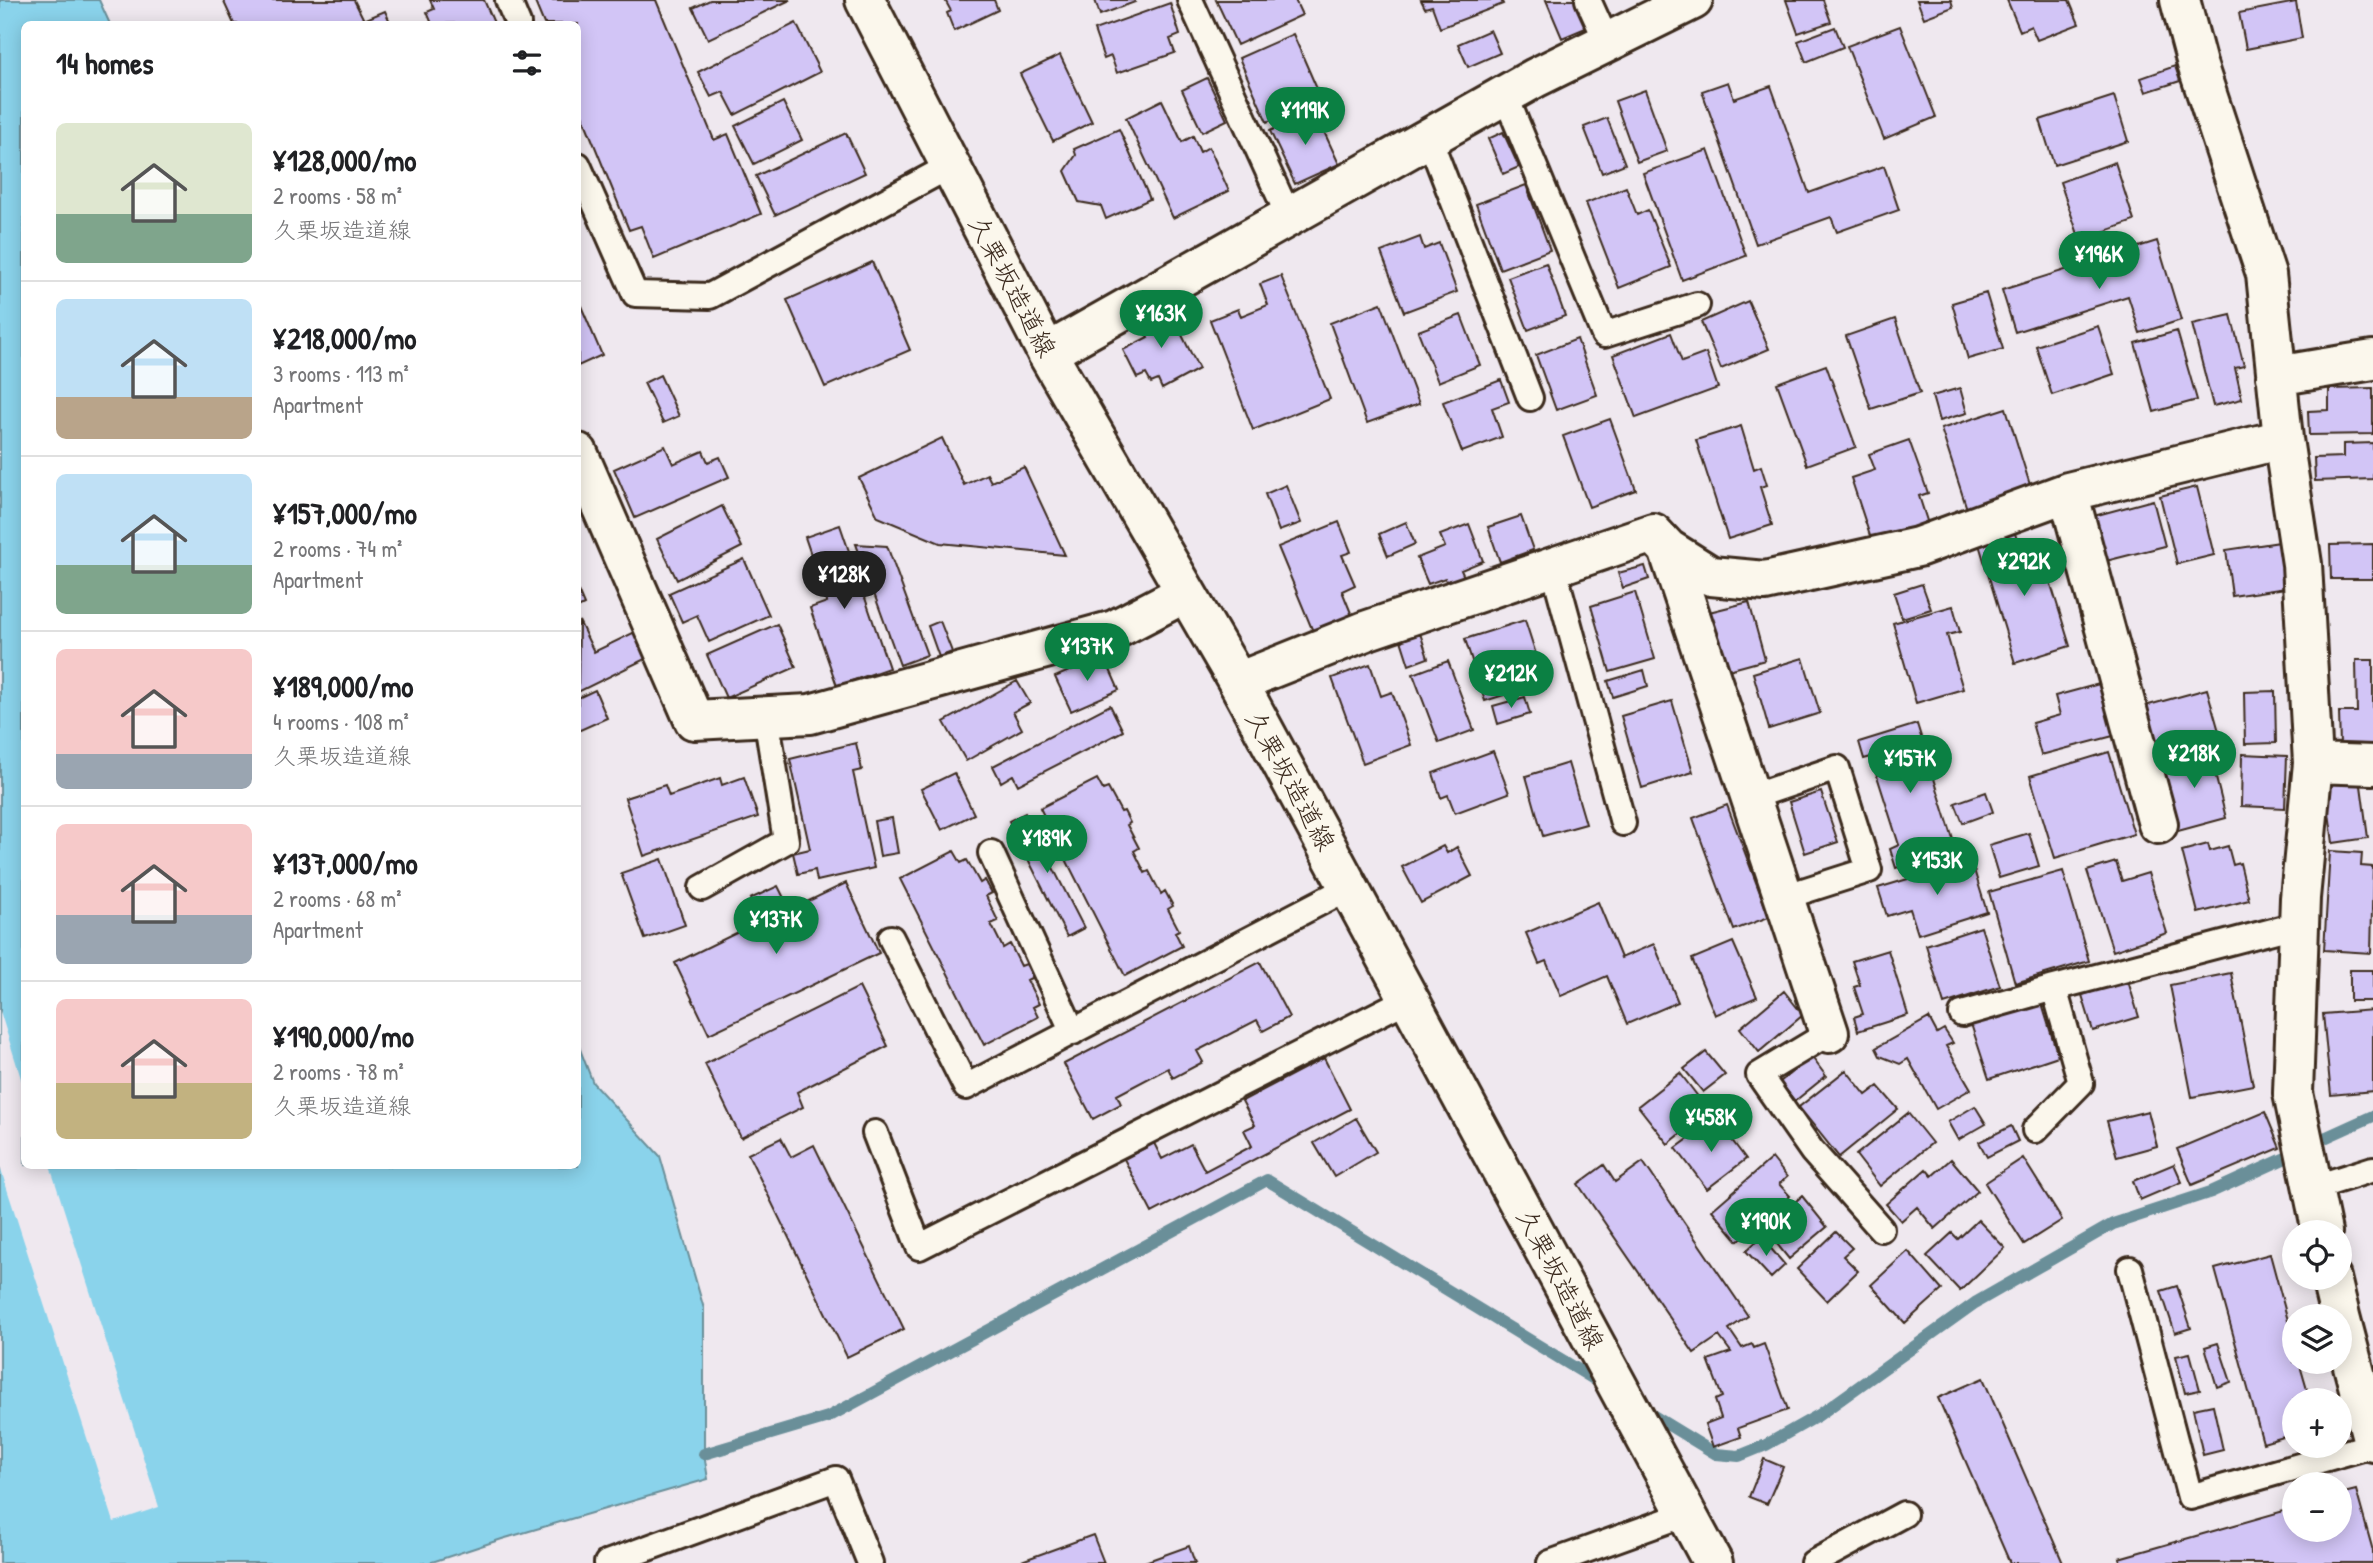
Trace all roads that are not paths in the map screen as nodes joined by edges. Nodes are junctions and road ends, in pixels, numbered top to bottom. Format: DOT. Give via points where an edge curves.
graph roads {
  1 [pos="508,0"];
  2 [pos="865,0"];
  3 [pos="1190,0"];
  4 [pos="1588,0"];
  5 [pos="1693,0"];
  6 [pos="2180,0"];
  7 [pos="517,21"];
  8 [pos="1607,42"];
  9 [pos="1505,95"];
  10 [pos="1429,138"];
  11 [pos="950,166"];
  12 [pos="581,172"];
  13 [pos="1289,217"];
  14 [pos="1697,305"];
  15 [pos="1048,353"];
  16 [pos="2373,360"];
  17 [pos="2276,376"];
  18 [pos="1530,398"];
  19 [pos="2283,439"];
  20 [pos="581,460"];
  21 [pos="2068,492"];
  22 [pos="1668,549"];
  23 [pos="1553,566"];
  24 [pos="1185,593"];
  25 [pos="1238,682"];
  26 [pos="766,716"];
  27 [pos="2313,763"];
  28 [pos="2373,765"];
  29 [pos="1751,797"];
  30 [pos="1623,823"];
  31 [pos="2158,824"];
  32 [pos="991,853"];
  33 [pos="1350,887"];
  34 [pos="702,888"];
  35 [pos="1784,897"];
  36 [pos="2299,923"];
  37 [pos="891,938"];
  38 [pos="2054,988"];
  39 [pos="1410,998"];
  40 [pos="1962,1014"];
  41 [pos="1073,1031"];
  42 [pos="1829,1033"];
  43 [pos="2035,1130"];
  44 [pos="875,1133"];
  45 [pos="2373,1169"];
  46 [pos="2313,1188"];
  47 [pos="2320,1220"];
  48 [pos="1881,1229"];
  49 [pos="2130,1269"];
  50 [pos="2352,1362"];
  51 [pos="2373,1443"];
  52 [pos="1686,1514"];
  53 [pos="1904,1514"];
  54 [pos="607,1563"];
  55 [pos="870,1563"];
  56 [pos="1550,1563"];
  57 [pos="1713,1563"];
  58 [pos="1813,1563"];
  1 -- 7 [label="lane"];
  2 -- 11 [label="street, 久栗坂造道線"];
  3 -- 13 [label="lane"];
  4 -- 8 [label="lane"];
  5 -- 8 [label="street"];
  6 -- 17 [label="street" via="2266,274"];
  8 -- 9 [label="street"];
  9 -- 10 [label="street"];
  9 -- 14 [label="lane" via="1604,335"];
  10 -- 13 [label="street"];
  10 -- 18 [label="lane"];
  11 -- 12 [label="lane" via="710,296 635,294"];
  11 -- 15 [label="street, 久栗坂造道線"];
  13 -- 15 [label="street"];
  15 -- 24 [label="street, 久栗坂造道線"];
  16 -- 17 [label="street"];
  17 -- 19 [label="street"];
  19 -- 21 [label="street"];
  19 -- 27 [label="street" via="2302,564"];
  20 -- 26 [label="street" via="694,720"];
  21 -- 22 [label="street" via="1917,547 1765,581 1711,576"];
  21 -- 31 [label="street"];
  22 -- 23 [label="street" via="1653,533"];
  22 -- 29 [label="street"];
  23 -- 25 [label="street" via="1368,630"];
  23 -- 30 [label="lane"];
  24 -- 25 [label="street, 久栗坂造道線"];
  24 -- 26 [label="street" via="1114,629 810,714"];
  25 -- 33 [label="street, 久栗坂造道線"];
  26 -- 34 [label="lane" via="786,841"];
  27 -- 28 [label="street"];
  27 -- 36 [label="street"];
  29 -- 35 [label="street"];
  29 -- 35 [label="lane" via="1837,768 1869,870"];
  32 -- 41 [label="lane"];
  33 -- 39 [label="street, 久栗坂造道線"];
  33 -- 41 [label="lane"];
  35 -- 42 [label="street"];
  36 -- 38 [label="lane"];
  36 -- 46 [label="street" via="2293,1093"];
  37 -- 41 [label="lane" via="966,1087"];
  38 -- 40 [label="lane"];
  38 -- 43 [label="lane" via="2081,1083"];
  39 -- 44 [label="lane" via="919,1247"];
  39 -- 52 [label="street, 久栗坂造道線"];
  42 -- 48 [label="lane" via="1759,1075 1812,1151"];
  45 -- 46 [label="lane"];
  46 -- 47 [label="street"];
  49 -- 51 [label="lane" via="2190,1497"];
  50 -- 51 [label="street"];
  52 -- 56 [label="lane"];
  52 -- 57 [label="street, 久栗坂造道線"];
  53 -- 58 [label="lane"];
  54 -- 55 [label="lane" via="836,1479"];
}
